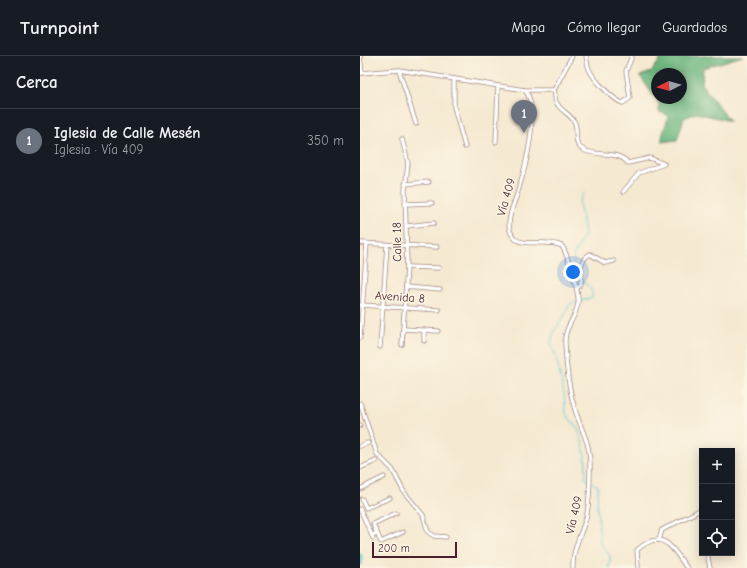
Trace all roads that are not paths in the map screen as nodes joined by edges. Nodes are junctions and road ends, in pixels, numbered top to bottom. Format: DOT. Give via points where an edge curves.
graph roads {
  1 [pos="360,56"];
  2 [pos="572,56"];
  3 [pos="586,56"];
  4 [pos="632,56"];
  5 [pos="400,70"];
  6 [pos="361,73"];
  7 [pos="454,79"];
  8 [pos="498,86"];
  9 [pos="525,90"];
  10 [pos="554,90"];
  11 [pos="416,124"];
  12 [pos="402,139"];
  13 [pos="496,142"];
  14 [pos="465,148"];
  15 [pos="429,182"];
  16 [pos="405,184"];
  17 [pos="623,192"];
  18 [pos="432,203"];
  19 [pos="405,204"];
  20 [pos="434,223"];
  21 [pos="407,226"];
  22 [pos="360,243"];
  23 [pos="367,243"];
  24 [pos="387,245"];
  25 [pos="408,246"];
  26 [pos="437,246"];
  27 [pos="614,261"];
  28 [pos="407,267"];
  29 [pos="439,268"];
  30 [pos="406,287"];
  31 [pos="577,288"];
  32 [pos="440,290"];
  33 [pos="361,305"];
  34 [pos="383,306"];
  35 [pos="404,308"];
  36 [pos="439,310"];
  37 [pos="403,329"];
  38 [pos="424,330"];
  39 [pos="438,330"];
  40 [pos="360,338"];
  41 [pos="424,341"];
  42 [pos="402,345"];
  43 [pos="380,347"];
  44 [pos="360,403"];
  45 [pos="368,443"];
  46 [pos="360,446"];
  47 [pos="376,460"];
  48 [pos="360,468"];
  49 [pos="384,477"];
  50 [pos="360,489"];
  51 [pos="360,494"];
  52 [pos="390,498"];
  53 [pos="361,499"];
  54 [pos="360,509"];
  55 [pos="699,511"];
  56 [pos="396,513"];
  57 [pos="403,532"];
  58 [pos="377,533"];
  59 [pos="446,537"];
  60 [pos="659,540"];
  61 [pos="708,556"];
  62 [pos="573,568"];
  63 [pos="638,568"];
  64 [pos="687,568"];
  65 [pos="710,568"];
  1 -- 6 [label="street"];
  2 -- 10 [label="street"];
  3 -- 4 [label="street" via="589,69 599,84 623,103 630,98 626,71"];
  5 -- 6 [label="street"];
  5 -- 7 [label="street"];
  5 -- 11 [label="street"];
  7 -- 8 [label="street"];
  7 -- 14 [label="street" via="454,107"];
  8 -- 9 [label="street"];
  8 -- 13 [label="street"];
  9 -- 10 [label="street"];
  9 -- 31 [label="street, Vía 409" via="531,101 531,124 524,170 509,218 510,230 515,239 522,242 549,242 562,246"];
  10 -- 17 [label="street" via="556,103 576,124 577,142 581,149 623,158 628,163 650,158 664,164 639,173"];
  12 -- 16 [label="street, Calle 18" via="408,163"];
  15 -- 16 [label="street"];
  16 -- 19 [label="street, Calle 18"];
  18 -- 19 [label="street"];
  19 -- 21 [label="street, Calle 18"];
  20 -- 21 [label="street"];
  21 -- 25 [label="street, Calle 18"];
  22 -- 23 [label="street"];
  23 -- 24 [label="street"];
  23 -- 33 [label="street"];
  24 -- 25 [label="street"];
  24 -- 34 [label="street"];
  25 -- 26 [label="street"];
  25 -- 28 [label="street, Calle 18"];
  27 -- 31 [label="street" via="605,263 590,254 586,256 580,270 581,284"];
  28 -- 29 [label="street"];
  28 -- 30 [label="street, Calle 18"];
  30 -- 32 [label="street"];
  30 -- 35 [label="street, Calle 18"];
  31 -- 62 [label="street, Vía 409" via="578,304 565,337 566,358 574,407 590,452 590,467 588,506 575,550"];
  33 -- 34 [label="street, Avenida 8"];
  33 -- 40 [label="street"];
  34 -- 35 [label="street, Avenida 8"];
  34 -- 43 [label="street"];
  35 -- 36 [label="street, Avenida 8"];
  35 -- 37 [label="street, Calle 18"];
  37 -- 38 [label="street"];
  37 -- 42 [label="street, Calle 18"];
  38 -- 39 [label="street"];
  38 -- 41 [label="street"];
  44 -- 59 [label="street" via="377,454 392,468 404,492 423,515 428,532 434,536"];
  45 -- 46 [label="street"];
  47 -- 48 [label="street"];
  49 -- 50 [label="street"];
  51 -- 53 [label="street"];
  52 -- 53 [label="street" via="366,508"];
  54 -- 58 [label="street" via="372,536"];
  55 -- 60 [label="street" via="662,530"];
  56 -- 58 [label="street" via="373,524"];
  57 -- 58 [label="street" via="381,542"];
  60 -- 63 [label="street" via="637,550"];
  60 -- 64 [label="street" via="670,545"];
  61 -- 65 [label="street"];
}
